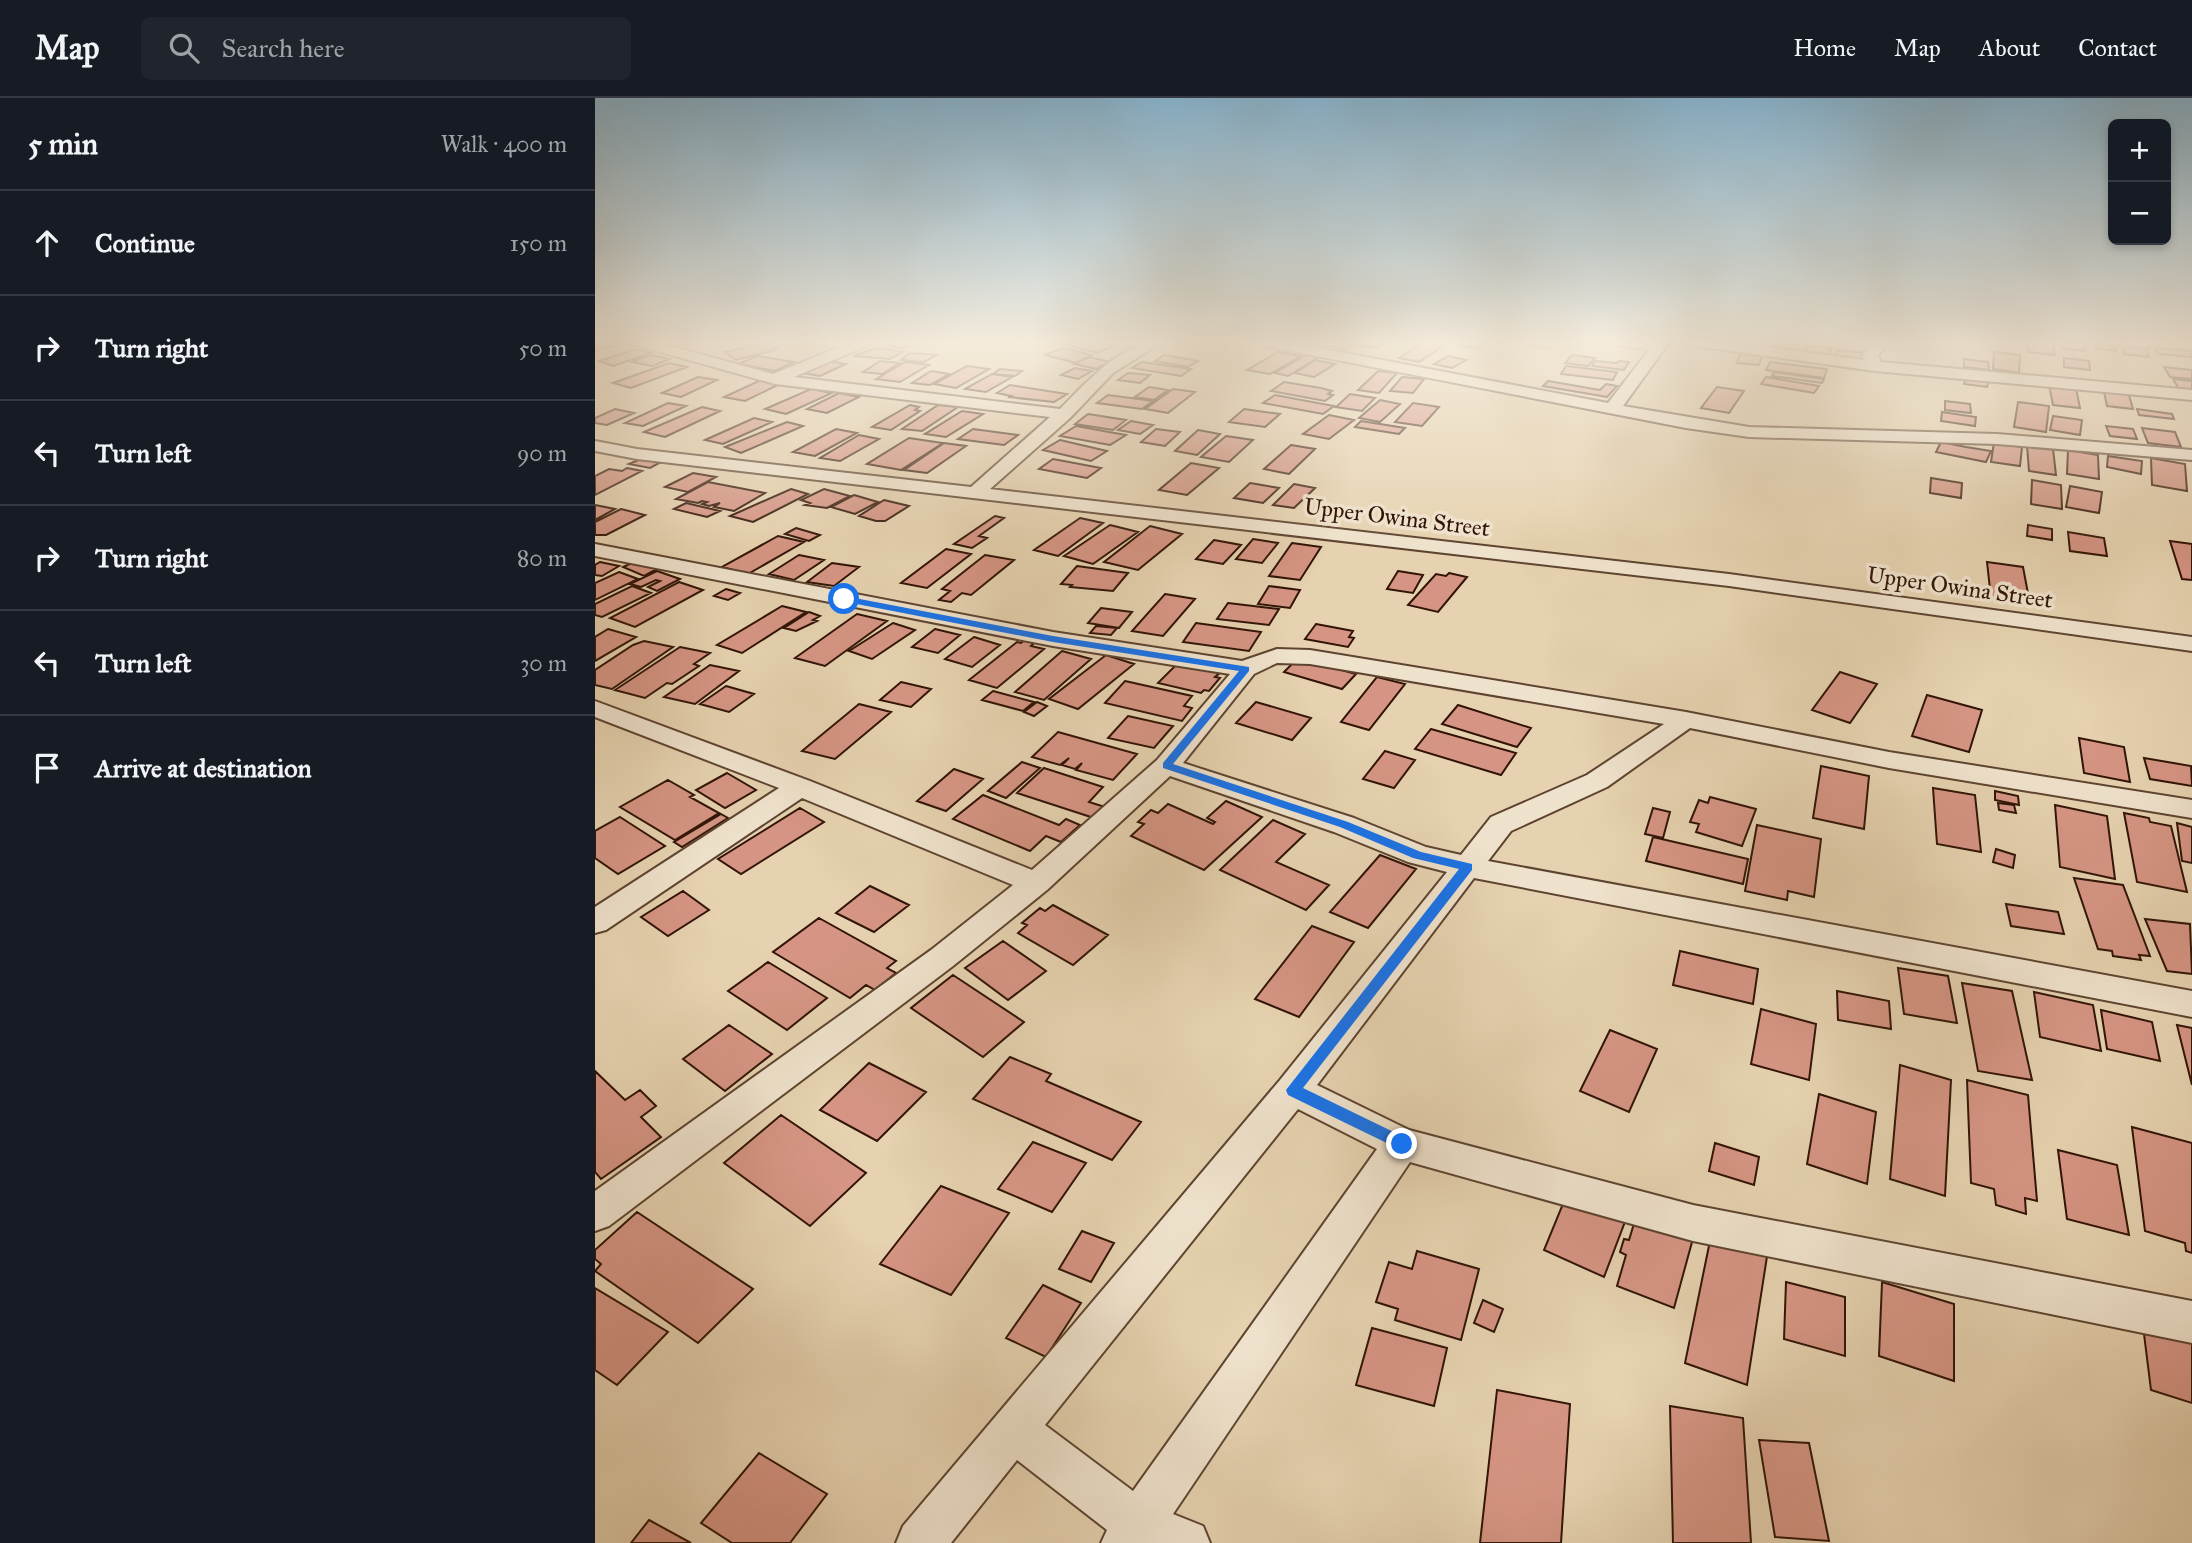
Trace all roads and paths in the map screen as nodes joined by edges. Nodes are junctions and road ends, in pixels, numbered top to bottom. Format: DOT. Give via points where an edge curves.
graph roads {
  1 [pos="1018,408"];
  2 [pos="1070,408"];
  3 [pos="1615,408"];
  4 [pos="1064,414"];
  5 [pos="599,449"];
  6 [pos="2192,455"];
  7 [pos="975,493"];
  8 [pos="595,550"];
  9 [pos="2192,644"];
  10 [pos="1246,669"];
  11 [pos="598,711"];
  12 [pos="1686,720"];
  13 [pos="1166,766"];
  14 [pos="800,787"];
  15 [pos="2192,810"];
  16 [pos="1467,867"];
  17 [pos="1036,883"];
  18 [pos="595,922"];
  19 [pos="2192,1004"];
  20 [pos="1293,1090"];
  21 [pos="1402,1144"];
  22 [pos="595,1213"];
  23 [pos="2192,1322"];
  24 [pos="1014,1430"];
  25 [pos="1132,1533"];
  26 [pos="921,1543"];
  27 [pos="1186,1543"];
  1 -- 4 [label="street"];
  2 -- 4 [label="street"];
  3 -- 6 [label="street" via="1749,432 1997,439"];
  4 -- 7 [label="street"];
  5 -- 7 [label="street, Upper Owina Street"];
  7 -- 9 [label="street, Upper Owina Street" via="1729,580"];
  8 -- 10 [label="street" via="1053,639"];
  10 -- 12 [label="street" via="1261,658 1285,654"];
  10 -- 13 [label="street"];
  11 -- 14 [label="street"];
  12 -- 15 [label="street" via="1889,760"];
  12 -- 16 [label="street" via="1597,780 1501,824"];
  13 -- 16 [label="street" via="1344,825 1417,855"];
  13 -- 17 [label="street"];
  14 -- 17 [label="street"];
  14 -- 18 [label="street"];
  16 -- 19 [label="street"];
  16 -- 20 [label="street"];
  17 -- 22 [label="street" via="942,958"];
  20 -- 21 [label="street"];
  20 -- 24 [label="street"];
  21 -- 23 [label="street" via="1693,1223"];
  21 -- 25 [label="street"];
  24 -- 25 [label="street"];
  24 -- 26 [label="street"];
  25 -- 27 [label="street"];
}
